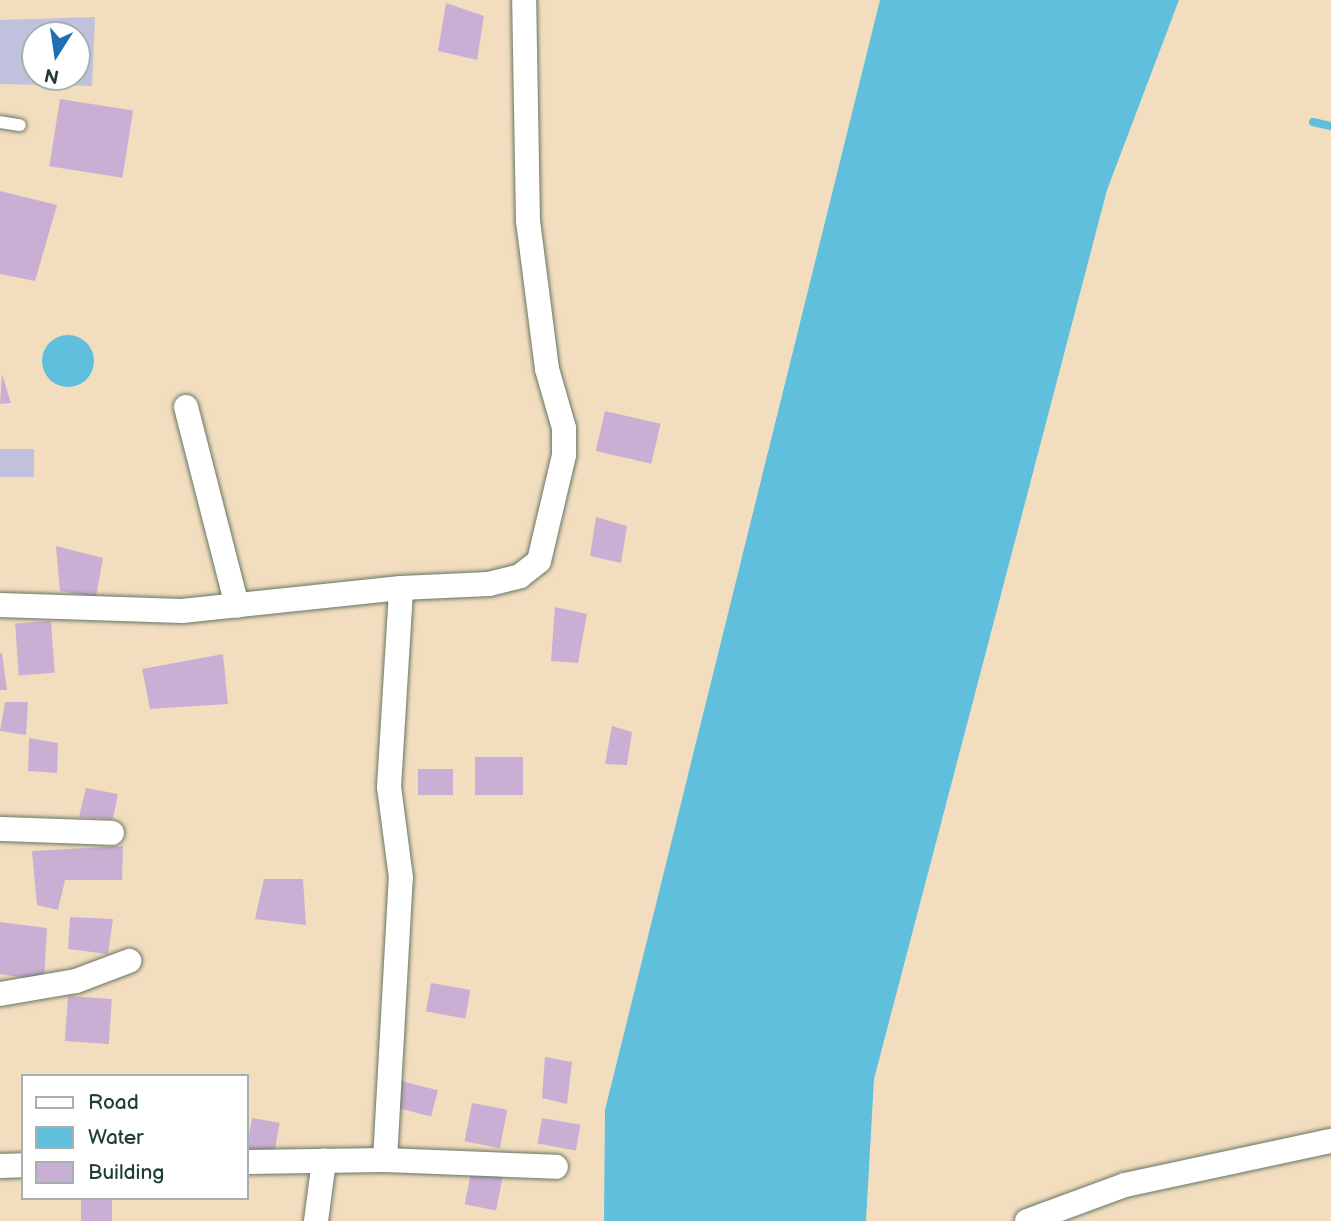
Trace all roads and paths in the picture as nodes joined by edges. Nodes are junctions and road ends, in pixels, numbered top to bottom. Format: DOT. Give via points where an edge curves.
graph roads {
  1 [pos="524,0"];
  2 [pos="0,122"];
  3 [pos="20,125"];
  4 [pos="186,407"];
  5 [pos="401,588"];
  6 [pos="0,606"];
  7 [pos="237,606"];
  8 [pos="0,829"];
  9 [pos="112,833"];
  10 [pos="129,961"];
  11 [pos="0,994"];
  12 [pos="1331,1141"];
  13 [pos="385,1160"];
  14 [pos="324,1161"];
  15 [pos="248,1162"];
  16 [pos="21,1165"];
  17 [pos="0,1166"];
  18 [pos="556,1167"];
  19 [pos="316,1221"];
  20 [pos="1027,1221"];
  1 -- 5 [label="street" via="527,221 547,369 564,428 564,454 546,543 539,561 520,576 489,584"];
  2 -- 3 [label="lane"];
  4 -- 7 [label="street"];
  5 -- 7 [label="street"];
  5 -- 13 [label="street" via="389,787 401,878"];
  6 -- 7 [label="street" via="183,611"];
  8 -- 9 [label="street"];
  10 -- 11 [label="street" via="76,981"];
  12 -- 20 [label="street" via="1125,1185"];
  13 -- 14 [label="street"];
  13 -- 18 [label="street"];
  14 -- 15 [label="street"];
  14 -- 19 [label="street"];
  16 -- 17 [label="street"];
}
